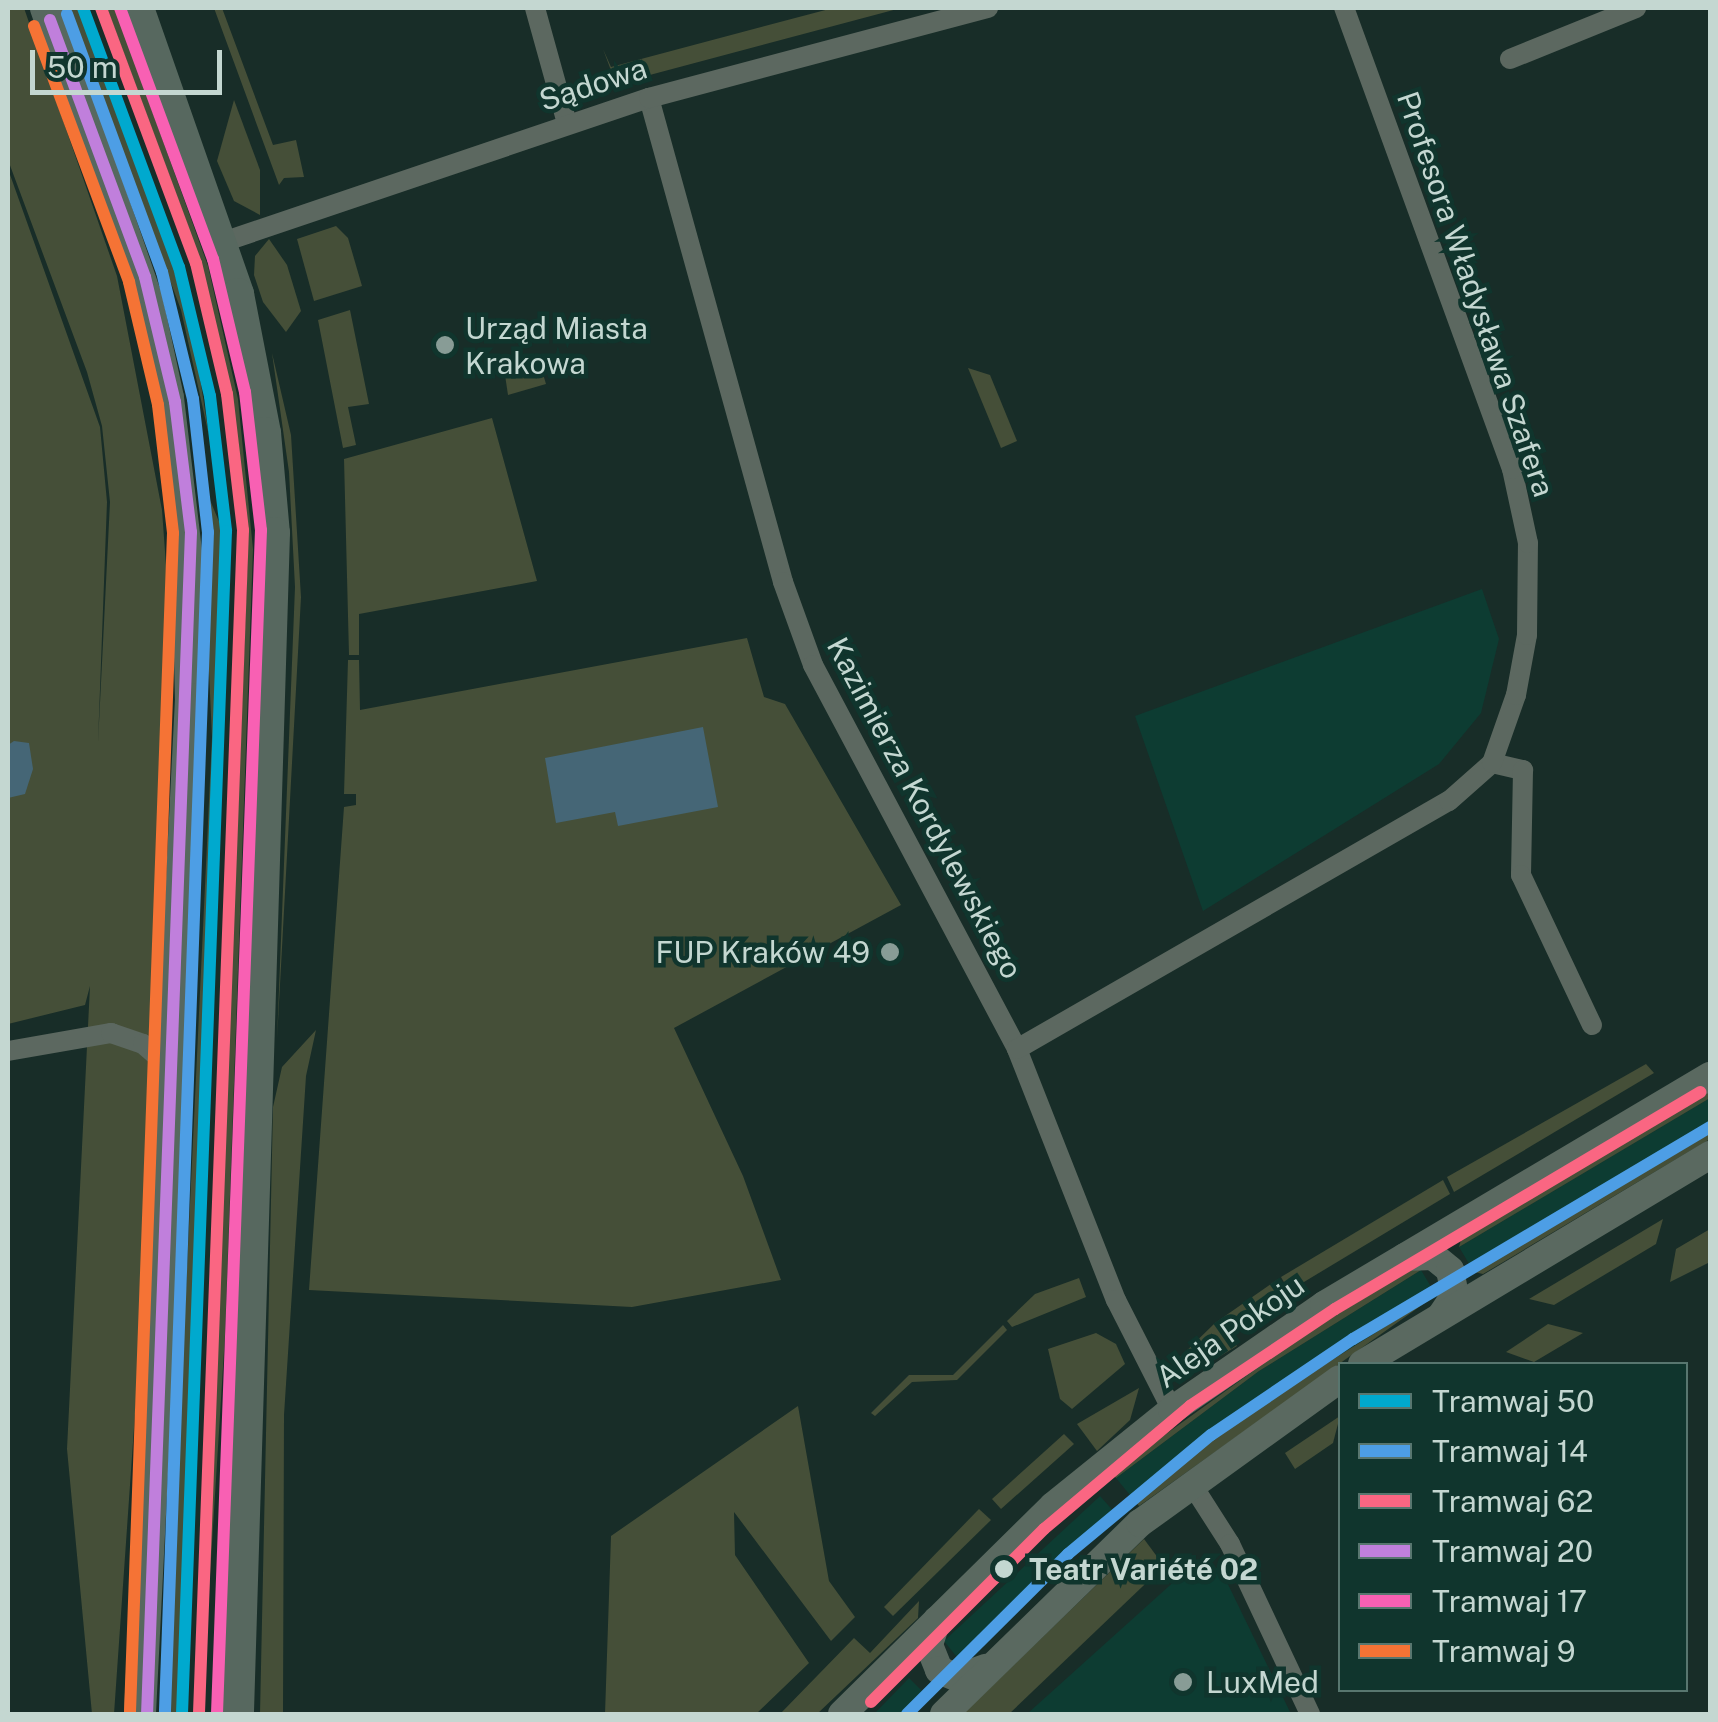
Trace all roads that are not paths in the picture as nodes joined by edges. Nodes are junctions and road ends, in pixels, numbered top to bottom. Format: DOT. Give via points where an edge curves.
graph roads {
  1 [pos="46,8"];
  2 [pos="138,8"];
  3 [pos="535,8"];
  4 [pos="988,8"];
  5 [pos="1344,8"];
  6 [pos="1636,8"];
  7 [pos="1510,59"];
  8 [pos="648,98"];
  9 [pos="567,123"];
  10 [pos="223,242"];
  11 [pos="1492,763"];
  12 [pos="1592,1025"];
  13 [pos="1017,1049"];
  14 [pos="8,1051"];
  15 [pos="175,1072"];
  16 [pos="1710,1076"];
  17 [pos="1710,1155"];
  18 [pos="1400,1260"];
  19 [pos="1440,1317"];
  20 [pos="1365,1362"];
  21 [pos="1338,1379"];
  22 [pos="1172,1410"];
  23 [pos="1191,1482"];
  24 [pos="938,1618"];
  25 [pos="986,1668"];
  26 [pos="140,1714"];
  27 [pos="238,1714"];
  28 [pos="842,1714"];
  29 [pos="944,1714"];
  30 [pos="1310,1714"];
  1 -- 15 [label="main road" via="146,296 180,483 191,700"];
  2 -- 10 [label="main road"];
  3 -- 9 [label="street"];
  4 -- 8 [label="street, Sądowa"];
  5 -- 11 [label="street, Profesora Władysława Szafera" via="1512,469 1528,543 1527,635 1516,695"];
  6 -- 7 [label="street"];
  8 -- 9 [label="street, Sądowa"];
  8 -- 13 [label="street, Kazimierza Kordylewskiego" via="801,634"];
  9 -- 10 [label="street, Sądowa"];
  10 -- 27 [label="main road" via="265,433 274,593 238,1540"];
  11 -- 12 [label="street" via="1523,770 1521,875"];
  11 -- 13 [label="street, Profesora Władysława Szafera" via="1449,801"];
  13 -- 22 [label="street, Kazimierza Kordylewskiego" via="1116,1300"];
  14 -- 15 [label="street" via="111,1033 144,1044"];
  15 -- 26 [label="main road"];
  16 -- 18 [label="main road, Aleja Pokoju"];
  17 -- 19 [label="main road"];
  18 -- 19 [label="main road" via="1424,1255 1446,1264 1455,1291"];
  18 -- 22 [label="main road, Aleja Pokoju"];
  19 -- 20 [label="main road"];
  21 -- 23 [label="main road"];
  22 -- 24 [label="main road, Aleja Pokoju" via="1054,1506"];
  23 -- 25 [label="main road"];
  23 -- 30 [label="street" via="1230,1544"];
  24 -- 25 [label="main road" via="929,1645 939,1670 958,1678"];
  24 -- 28 [label="main road, Aleja Pokoju"];
  25 -- 29 [label="main road"];
}
